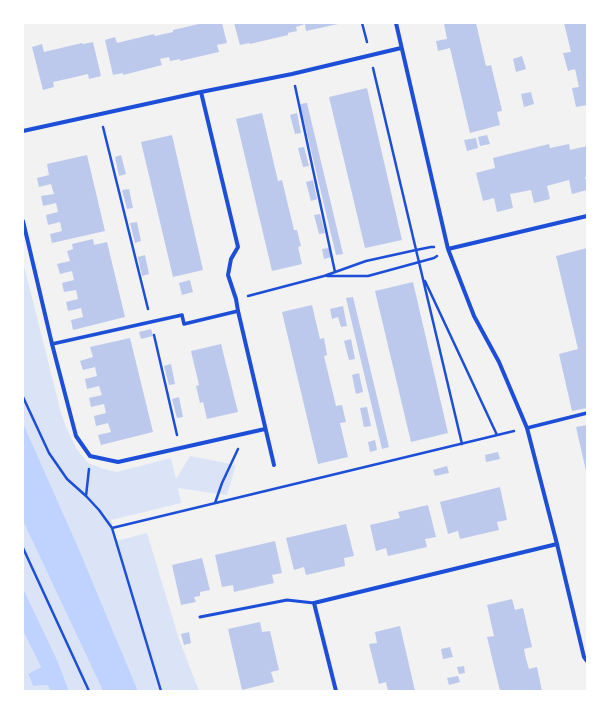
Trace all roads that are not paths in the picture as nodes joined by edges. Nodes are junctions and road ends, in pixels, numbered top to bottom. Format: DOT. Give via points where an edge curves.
graph roads {
  1 [pos="396,23"];
  2 [pos="402,48"];
  3 [pos="201,92"];
  4 [pos="23,131"];
  5 [pos="587,216"];
  6 [pos="23,221"];
  7 [pos="448,249"];
  8 [pos="238,311"];
  9 [pos="52,344"];
  10 [pos="587,413"];
  11 [pos="526,428"];
  12 [pos="265,429"];
  13 [pos="274,465"];
  14 [pos="556,544"];
  15 [pos="314,603"];
  16 [pos="200,617"];
  17 [pos="587,661"];
  18 [pos="336,691"];
  1 -- 2 [label="street"];
  2 -- 3 [label="street"];
  2 -- 7 [label="street"];
  3 -- 4 [label="street"];
  3 -- 8 [label="street" via="238,247 231,259 228,275"];
  5 -- 7 [label="street"];
  6 -- 9 [label="street"];
  7 -- 11 [label="street" via="474,316 499,362"];
  8 -- 9 [label="street" via="184,324 182,315"];
  8 -- 12 [label="street"];
  9 -- 12 [label="street" via="76,436 90,456 118,462"];
  10 -- 11 [label="street"];
  11 -- 14 [label="street"];
  12 -- 13 [label="street"];
  14 -- 15 [label="street"];
  14 -- 17 [label="street"];
  15 -- 16 [label="lane" via="287,600"];
  15 -- 18 [label="street"];
}
